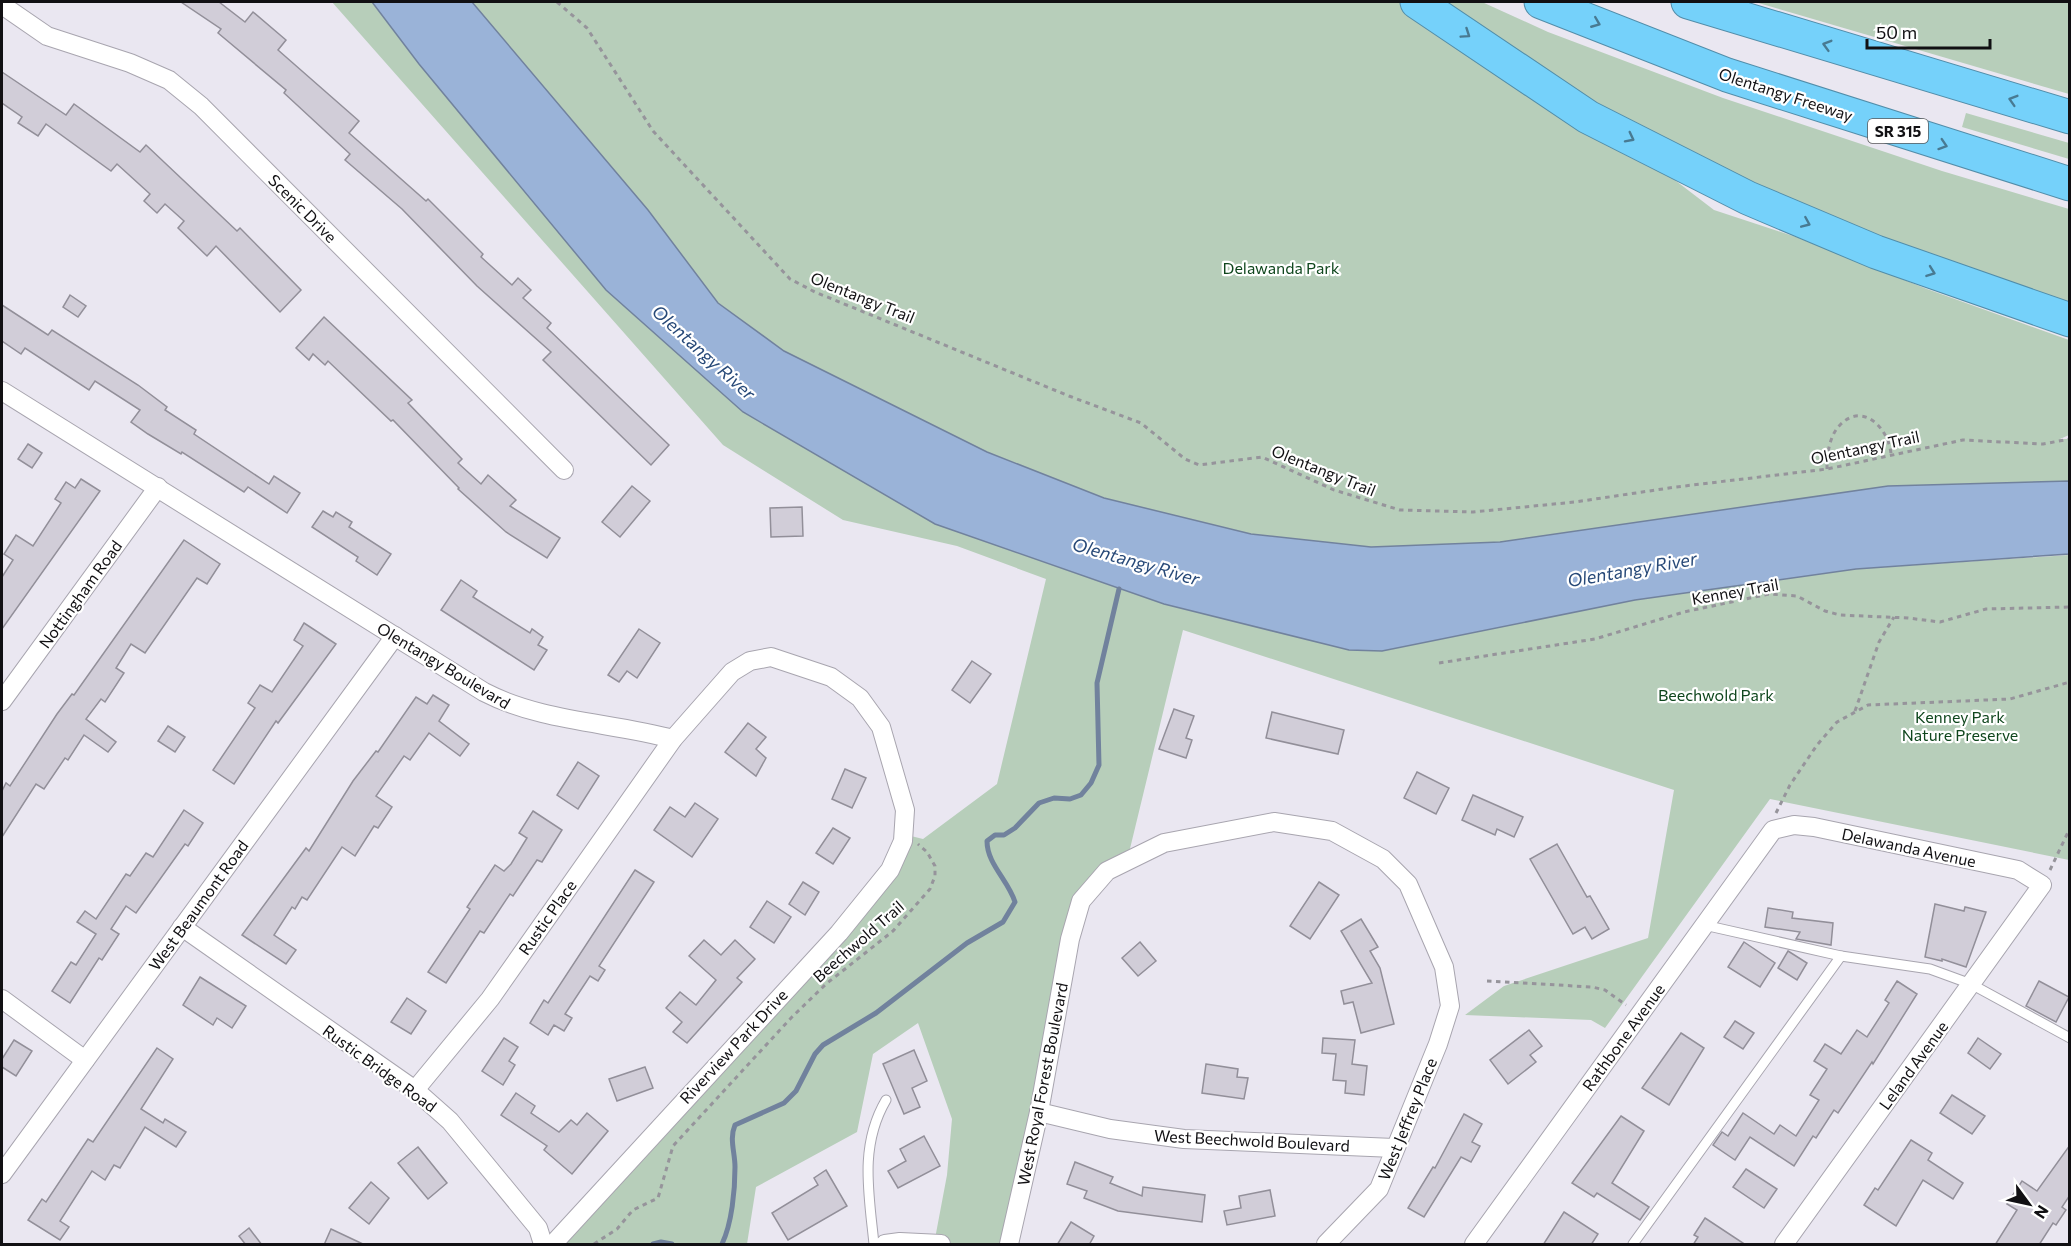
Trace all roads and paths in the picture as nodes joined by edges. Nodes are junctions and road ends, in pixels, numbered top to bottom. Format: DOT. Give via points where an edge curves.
graph roads {
  1 [pos="556,2"];
  2 [pos="1418,2"];
  3 [pos="1541,2"];
  4 [pos="1688,2"];
  5 [pos="2,5"];
  6 [pos="2070,117"];
  7 [pos="2070,184"];
  8 [pos="2070,320"];
  9 [pos="2,391"];
  10 [pos="2070,439"];
  11 [pos="1891,454"];
  12 [pos="564,470"];
  13 [pos="1827,470"];
  14 [pos="158,487"];
  15 [pos="2070,607"];
  16 [pos="1894,617"];
  17 [pos="395,636"];
  18 [pos="1439,663"];
  19 [pos="2070,682"];
  20 [pos="2,701"];
  21 [pos="1855,711"];
  22 [pos="673,739"];
  23 [pos="2070,828"];
  24 [pos="1773,830"];
  25 [pos="903,838"];
  26 [pos="2042,885"];
  27 [pos="1704,925"];
  28 [pos="182,927"];
  29 [pos="1841,956"];
  30 [pos="1486,981"];
  31 [pos="1971,984"];
  32 [pos="2,999"];
  33 [pos="1638,1016"];
  34 [pos="2070,1038"];
  35 [pos="1438,1044"];
  36 [pos="85,1060"];
  37 [pos="415,1090"];
  38 [pos="886,1100"];
  39 [pos="1039,1112"];
  40 [pos="1394,1148"];
  41 [pos="2,1174"];
  42 [pos="543,1245"];
  43 [pos="553,1245"];
  44 [pos="594,1245"];
  45 [pos="874,1245"];
  46 [pos="885,1245"];
  47 [pos="941,1245"];
  48 [pos="1009,1245"];
  49 [pos="1326,1245"];
  50 [pos="1474,1245"];
  51 [pos="1633,1245"];
  52 [pos="1784,1245"];
  1 -- 13 [label="path, Olentangy Trail" via="587,28 653,131 790,279 1141,423 1185,459 1199,465 1262,457 1371,503 1423,512 1473,512 1575,502"];
  2 -- 8 [label="highway, one-way" via="1588,117 1748,198 1876,252"];
  3 -- 7 [label="highway, Olentangy Freeway / SR 315, one-way" via="1727,75"];
  6 -- 4 [label="highway, one-way"];
  5 -- 12 [label="street, Scenic Drive" via="47,36 169,80 201,106"];
  9 -- 14 [label="street, Olentangy Boulevard"];
  10 -- 11 [label="path, Olentangy Trail" via="2043,444 1963,440"];
  11 -- 13 [label="path, Olentangy Trail"];
  11 -- 13 [label="path" via="1888,438 1877,423 1866,417 1852,417 1837,428 1829,448"];
  14 -- 17 [label="street, Olentangy Boulevard"];
  14 -- 20 [label="street, Nottingham Road"];
  15 -- 16 [label="path, Kenney Trail" via="1986,609 1940,622"];
  16 -- 18 [label="path, Kenney Trail" via="1840,615 1797,596 1769,594 1684,612 1595,639"];
  16 -- 21 [label="path" via="1879,642"];
  17 -- 22 [label="street, Olentangy Boulevard" via="510,705"];
  17 -- 28 [label="street, West Beaumont Road"];
  19 -- 21 [label="path" via="2010,699 1868,705"];
  21 -- 24 [label="path" via="1837,722 1812,753 1777,811"];
  22 -- 25 [label="street" via="723,680 750,661 771,657 831,677 860,698 881,727 905,810"];
  22 -- 37 [label="street, Rustic Place" via="490,999"];
  23 -- 26 [label="path"];
  24 -- 26 [label="street, Delawanda Avenue" via="1794,825 1885,840 2018,870"];
  24 -- 27 [label="street, Rathbone Avenue"];
  25 -- 43 [label="street, Riverview Park Drive" via="890,870 839,933"];
  25 -- 44 [label="path, Beechwold Trail" via="927,852 935,866 930,889 919,904 893,932 826,984 776,1033 673,1146 658,1198 633,1210 617,1229"];
  26 -- 31 [label="street, Leland Avenue"];
  27 -- 29 [label="lane"];
  27 -- 33 [label="street, Rathbone Avenue"];
  28 -- 36 [label="street, West Beaumont Road"];
  28 -- 37 [label="street, Rustic Bridge Road"];
  29 -- 31 [label="lane" via="1930,969"];
  29 -- 51 [label="lane"];
  30 -- 33 [label="path" via="1592,987 1605,990"];
  31 -- 34 [label="lane"];
  31 -- 52 [label="street, Leland Avenue"];
  32 -- 36 [label="street"];
  33 -- 50 [label="street, Rathbone Avenue"];
  35 -- 39 [label="street, West Royal Forest Boulevard" via="1450,1006 1444,967 1408,884 1383,858 1332,831 1274,822 1164,843 1107,871 1081,901"];
  35 -- 40 [label="street, West Jeffrey Place"];
  36 -- 41 [label="street, West Beaumont Road"];
  37 -- 42 [label="street, Rustic Bridge Road" via="450,1121 538,1228"];
  38 -- 45 [label="lane" via="868,1147"];
  39 -- 40 [label="street, West Beechwold Boulevard" via="1110,1129 1184,1139"];
  39 -- 48 [label="street, West Royal Forest Boulevard"];
  40 -- 49 [label="street, West Jeffrey Place" via="1379,1189"];
  46 -- 47 [label="street"];
}
